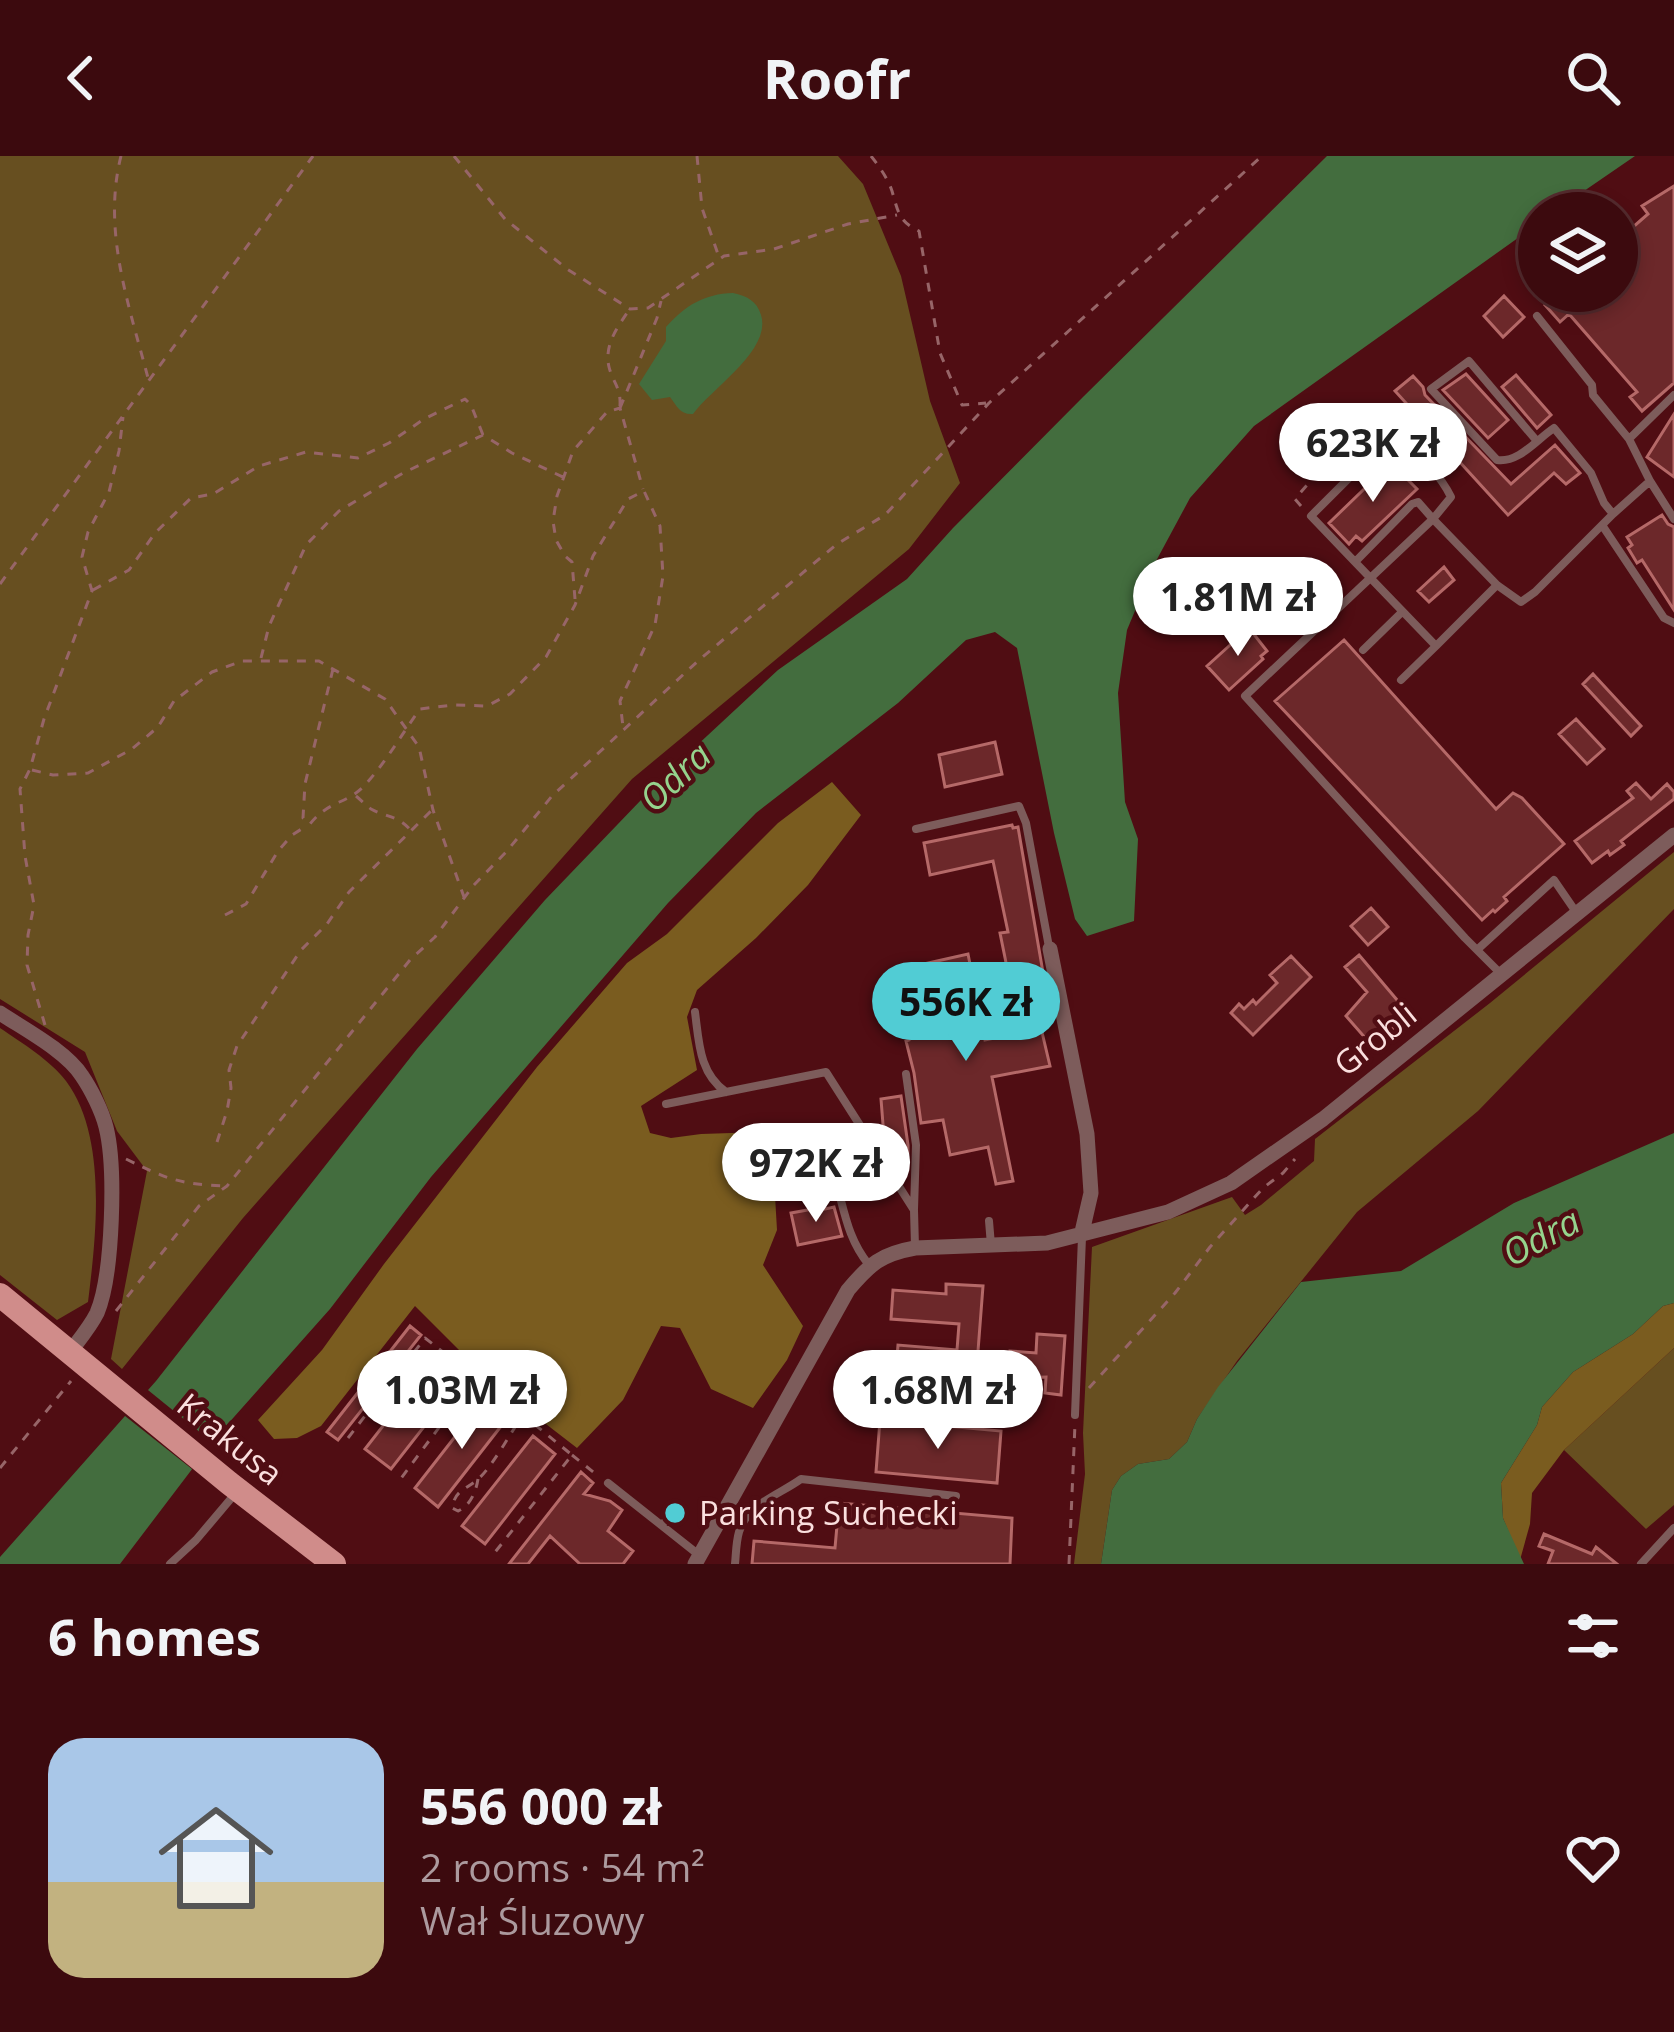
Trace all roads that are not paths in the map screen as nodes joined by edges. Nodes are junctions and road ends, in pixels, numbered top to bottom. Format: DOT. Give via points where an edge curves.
graph roads {
  1 [pos="1537,316"];
  2 [pos="1674,395"];
  3 [pos="1629,439"];
  4 [pos="1536,440"];
  5 [pos="1650,481"];
  6 [pos="1613,514"];
  7 [pos="1433,519"];
  8 [pos="1674,519"];
  9 [pos="1602,525"];
  10 [pos="1355,562"];
  11 [pos="1369,577"];
  12 [pos="1497,585"];
  13 [pos="1402,612"];
  14 [pos="1674,623"];
  15 [pos="1436,646"];
  16 [pos="1363,650"];
  17 [pos="1400,680"];
  18 [pos="916,829"];
  19 [pos="1674,836"];
  20 [pos="1578,914"];
  21 [pos="1050,949"];
  22 [pos="1478,949"];
  23 [pos="1502,974"];
  24 [pos="695,1012"];
  25 [pos="0,1013"];
  26 [pos="906,1074"];
  27 [pos="727,1093"];
  28 [pos="666,1104"];
  29 [pos="839,1192"];
  30 [pos="914,1210"];
  31 [pos="989,1220"];
  32 [pos="1082,1232"];
  33 [pos="992,1247"];
  34 [pos="915,1248"];
  35 [pos="869,1265"];
  36 [pos="0,1295"];
  37 [pos="84,1364"];
  38 [pos="1075,1415"];
  39 [pos="608,1483"];
  40 [pos="234,1486"];
  41 [pos="956,1496"];
  42 [pos="678,1513"];
  43 [pos="661,1525"];
  44 [pos="1674,1528"];
  45 [pos="698,1560"];
  46 [pos="170,1564"];
  47 [pos="334,1564"];
  48 [pos="735,1564"];
  49 [pos="1641,1564"];
  1 -- 3 [label="lane"];
  2 -- 3 [label="lane"];
  3 -- 5 [label="lane"];
  4 -- 4 [label="lane" via="1469,361 1431,388 1497,460 1515,458"];
  4 -- 6 [label="lane" via="1553,428"];
  5 -- 6 [label="lane"];
  5 -- 8 [label="lane"];
  6 -- 9 [label="lane"];
  7 -- 10 [label="lane" via="1412,504"];
  7 -- 10 [label="lane" via="1451,497 1394,433 1311,516"];
  7 -- 11 [label="lane"];
  7 -- 12 [label="lane"];
  9 -- 12 [label="lane" via="1521,602"];
  9 -- 14 [label="lane"];
  10 -- 11 [label="lane"];
  11 -- 13 [label="lane"];
  11 -- 22 [label="lane" via="1244,696"];
  12 -- 15 [label="lane"];
  13 -- 15 [label="lane"];
  13 -- 16 [label="lane"];
  15 -- 17 [label="lane"];
  18 -- 21 [label="lane" via="1019,806"];
  19 -- 20 [label="street, Grobli"];
  20 -- 22 [label="lane" via="1554,880"];
  20 -- 23 [label="street, Grobli"];
  21 -- 32 [label="street" via="1087,1134 1090,1193"];
  22 -- 23 [label="lane"];
  23 -- 32 [label="street, Grobli" via="1231,1183 1168,1212"];
  24 -- 27 [label="lane" via="709,1077"];
  25 -- 37 [label="street" via="80,1072 106,1125 110,1240"];
  26 -- 30 [label="lane"];
  27 -- 28 [label="lane"];
  27 -- 30 [label="lane" via="826,1072"];
  29 -- 35 [label="lane" via="848,1232"];
  30 -- 34 [label="lane"];
  31 -- 33 [label="lane"];
  32 -- 33 [label="street, Grobli"];
  32 -- 38 [label="lane"];
  33 -- 34 [label="street, Grobli"];
  34 -- 35 [label="street, Grobli"];
  35 -- 45 [label="street"];
  36 -- 37 [label="main road, Krakusa"];
  37 -- 40 [label="main road, Krakusa"];
  39 -- 43 [label="lane"];
  40 -- 46 [label="lane"];
  40 -- 47 [label="main road, Krakusa"];
  41 -- 48 [label="lane" via="801,1479 745,1520"];
  42 -- 43 [label="lane"];
  43 -- 45 [label="lane"];
  44 -- 49 [label="lane"];
}
